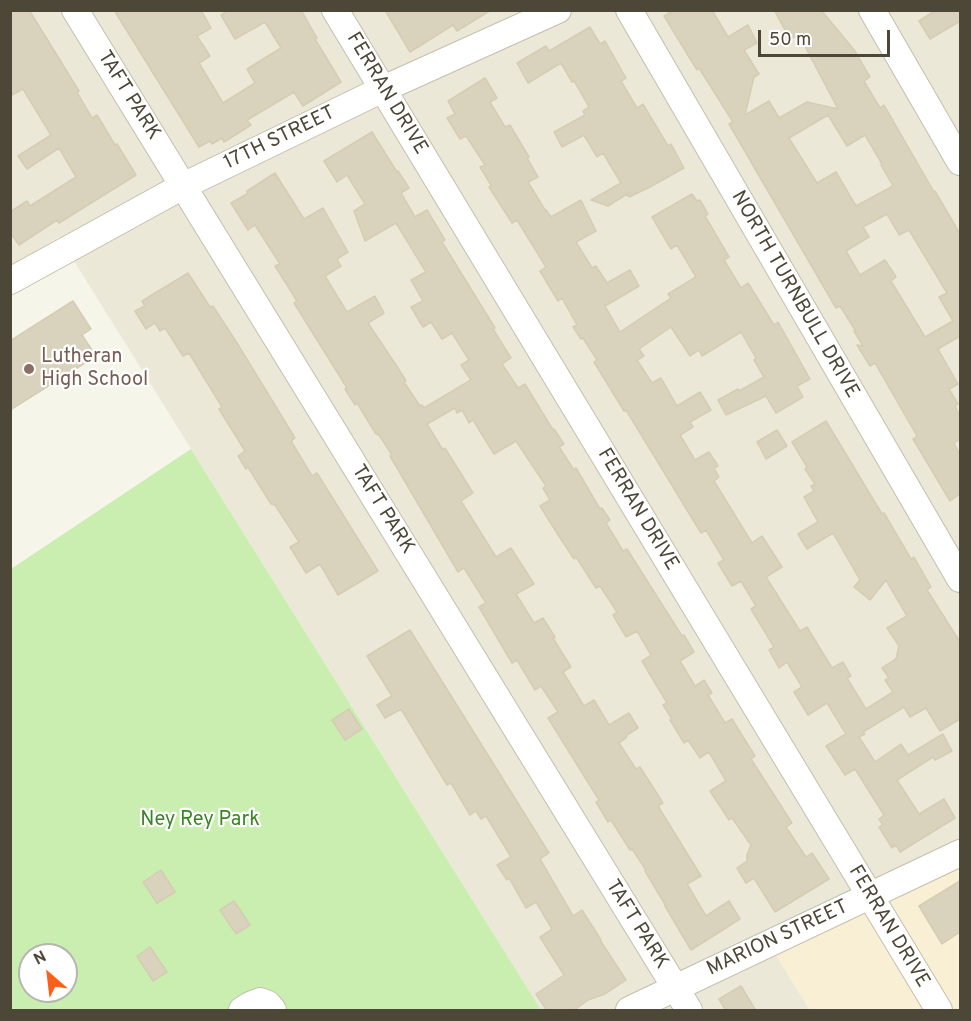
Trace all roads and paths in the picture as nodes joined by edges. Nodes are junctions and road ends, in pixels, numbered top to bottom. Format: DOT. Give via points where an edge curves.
graph roads {
  1 [pos="75,10"];
  2 [pos="335,10"];
  3 [pos="558,10"];
  4 [pos="628,10"];
  5 [pos="872,10"];
  6 [pos="383,89"];
  7 [pos="953,134"];
  8 [pos="960,162"];
  9 [pos="183,186"];
  10 [pos="10,281"];
  11 [pos="960,579"];
  12 [pos="960,854"];
  13 [pos="870,896"];
  14 [pos="675,988"];
  15 [pos="242,1011"];
  16 [pos="273,1011"];
  17 [pos="629,1011"];
  18 [pos="689,1011"];
  19 [pos="939,1011"];
  1 -- 9 [label="street, TAFT PARK"];
  2 -- 6 [label="street, FERRAN DRIVE"];
  3 -- 6 [label="street, 17TH STREET"];
  4 -- 11 [label="street, NORTH TURNBULL DRIVE"];
  5 -- 7 [label="street"];
  6 -- 9 [label="street, 17TH STREET"];
  6 -- 13 [label="street, FERRAN DRIVE"];
  7 -- 8 [label="street"];
  9 -- 10 [label="street, 17TH STREET"];
  9 -- 14 [label="street, TAFT PARK"];
  12 -- 13 [label="street, MARION STREET"];
  13 -- 14 [label="street, MARION STREET"];
  13 -- 19 [label="street, FERRAN DRIVE"];
  14 -- 17 [label="street, MARION STREET"];
  14 -- 18 [label="street, TAFT PARK"];
  15 -- 16 [label="street" via="260,1001"];
}
